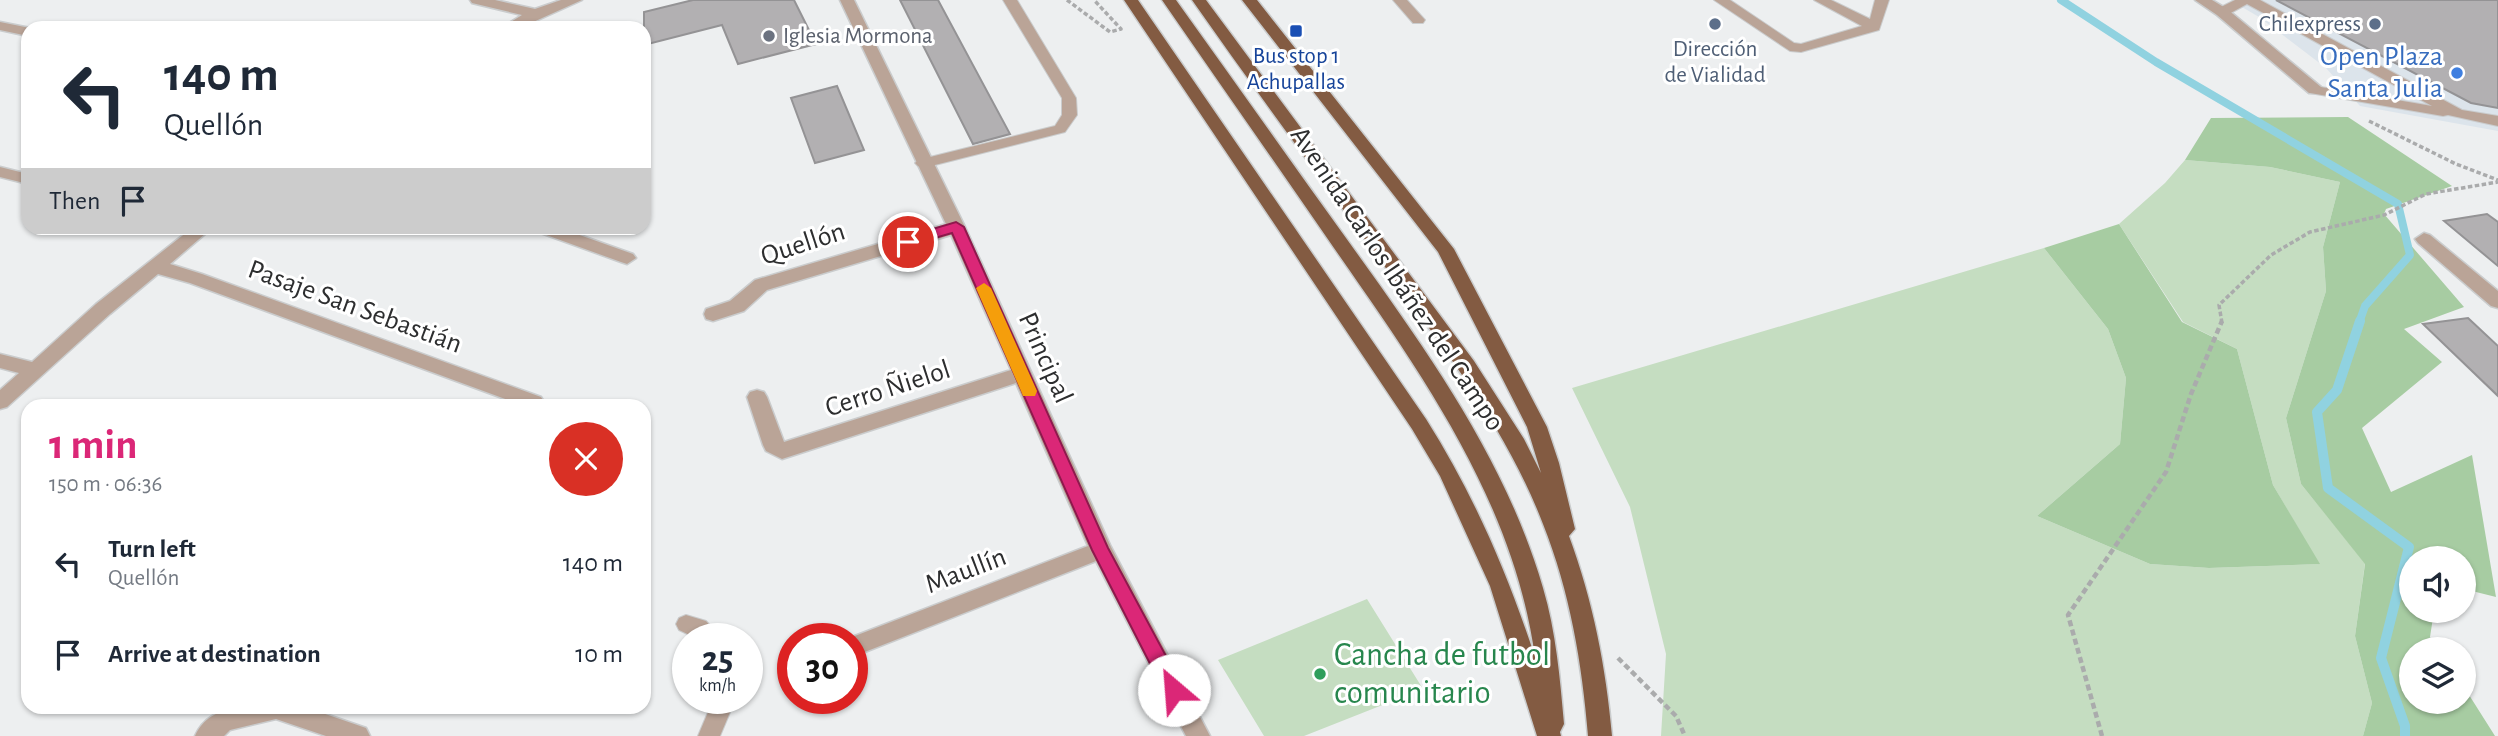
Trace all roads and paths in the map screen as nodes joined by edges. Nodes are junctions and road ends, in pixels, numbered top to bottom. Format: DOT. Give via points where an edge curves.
graph roads {
  1 [pos="477,0"];
  2 [pos="575,0"];
  3 [pos="847,0"];
  4 [pos="1010,0"];
  5 [pos="1066,0"];
  6 [pos="1094,0"];
  7 [pos="1131,0"];
  8 [pos="1169,0"];
  9 [pos="1199,0"];
  10 [pos="1400,0"];
  11 [pos="1721,0"];
  12 [pos="1821,0"];
  13 [pos="1882,0"];
  14 [pos="2202,0"];
  15 [pos="2247,0"];
  16 [pos="1255,5"];
  17 [pos="2222,12"];
  18 [pos="536,14"];
  19 [pos="1418,20"];
  20 [pos="522,21"];
  21 [pos="0,26"];
  22 [pos="1874,27"];
  23 [pos="21,30"];
  24 [pos="2315,90"];
  25 [pos="2458,114"];
  26 [pos="2363,118"];
  27 [pos="2498,121"];
  28 [pos="923,163"];
  29 [pos="0,172"];
  30 [pos="21,176"];
  31 [pos="2498,181"];
  32 [pos="956,227"];
  33 [pos="194,235"];
  34 [pos="563,235"];
  35 [pos="2424,239"];
  36 [pos="627,258"];
  37 [pos="156,267"];
  38 [pos="2498,301"];
  39 [pos="713,314"];
  40 [pos="0,361"];
  41 [pos="34,370"];
  42 [pos="1021,374"];
  43 [pos="757,397"];
  44 [pos="526,399"];
  45 [pos="0,402"];
  46 [pos="1101,550"];
  47 [pos="1572,575"];
  48 [pos="1586,625"];
  49 [pos="868,641"];
  50 [pos="252,714"];
  51 [pos="294,714"];
  52 [pos="718,714"];
  53 [pos="207,736"];
  54 [pos="358,736"];
  55 [pos="709,736"];
  56 [pos="1198,736"];
  57 [pos="1551,736"];
  58 [pos="1600,736"];
  59 [pos="1685,736"];
  60 [pos="2102,736"];
  1 -- 18 [label="street"];
  2 -- 18 [label="street"];
  3 -- 28 [label="street, Principal"];
  4 -- 28 [label="lane" via="1069,98 1068,120 1060,129"];
  5 -- 6 [label="path" via="1110,32 1121,29"];
  7 -- 57 [label="highway" via="1449,472 1501,586"];
  8 -- 57 [label="highway, Avenida Carlos Ibáñez del Campo" via="1431,372 1480,455 1511,521 1535,599 1548,664"];
  9 -- 47 [label="highway, Avenida Carlos Ibáñez del Campo" via="1495,408 1537,486"];
  10 -- 19 [label="lane"];
  11 -- 22 [label="lane" via="1790,47"];
  12 -- 22 [label="lane"];
  13 -- 22 [label="lane"];
  14 -- 17 [label="street"];
  15 -- 17 [label="lane"];
  15 -- 25 [label="lane"];
  16 -- 47 [label="highway" via="1445,249 1537,427 1559,502"];
  17 -- 24 [label="street"];
  18 -- 20 [label="street"];
  21 -- 23 [label="street"];
  24 -- 25 [label="lane"];
  25 -- 27 [label="lane"];
  26 -- 31 [label="path"];
  28 -- 32 [label="street, Principal"];
  29 -- 30 [label="street"];
  31 -- 60 [label="path" via="2426,194 2384,215 2310,232 2271,255 2218,305 2222,324 2191,394 2166,472 2068,615"];
  32 -- 39 [label="street, Quellón" via="761,285 737,306"];
  32 -- 42 [label="street, Principal"];
  33 -- 37 [label="street"];
  34 -- 36 [label="street"];
  35 -- 38 [label="street"];
  37 -- 41 [label="street"];
  37 -- 44 [label="street, Pasaje San Sebastián"];
  40 -- 41 [label="street"];
  41 -- 45 [label="street"];
  42 -- 43 [label="street, Cerro Ñielol" via="782,452 773,445"];
  42 -- 46 [label="street, Principal"];
  46 -- 49 [label="street, Maullín"];
  46 -- 56 [label="street, Principal"];
  47 -- 48 [label="highway, Avenida Carlos Ibáñez del Campo"];
  48 -- 58 [label="highway, Avenida Carlos Ibáñez del Campo"];
  48 -- 59 [label="path" via="1676,716"];
  50 -- 53 [label="street" via="223,721"];
  51 -- 54 [label="street"];
  52 -- 55 [label="lane"];
}
